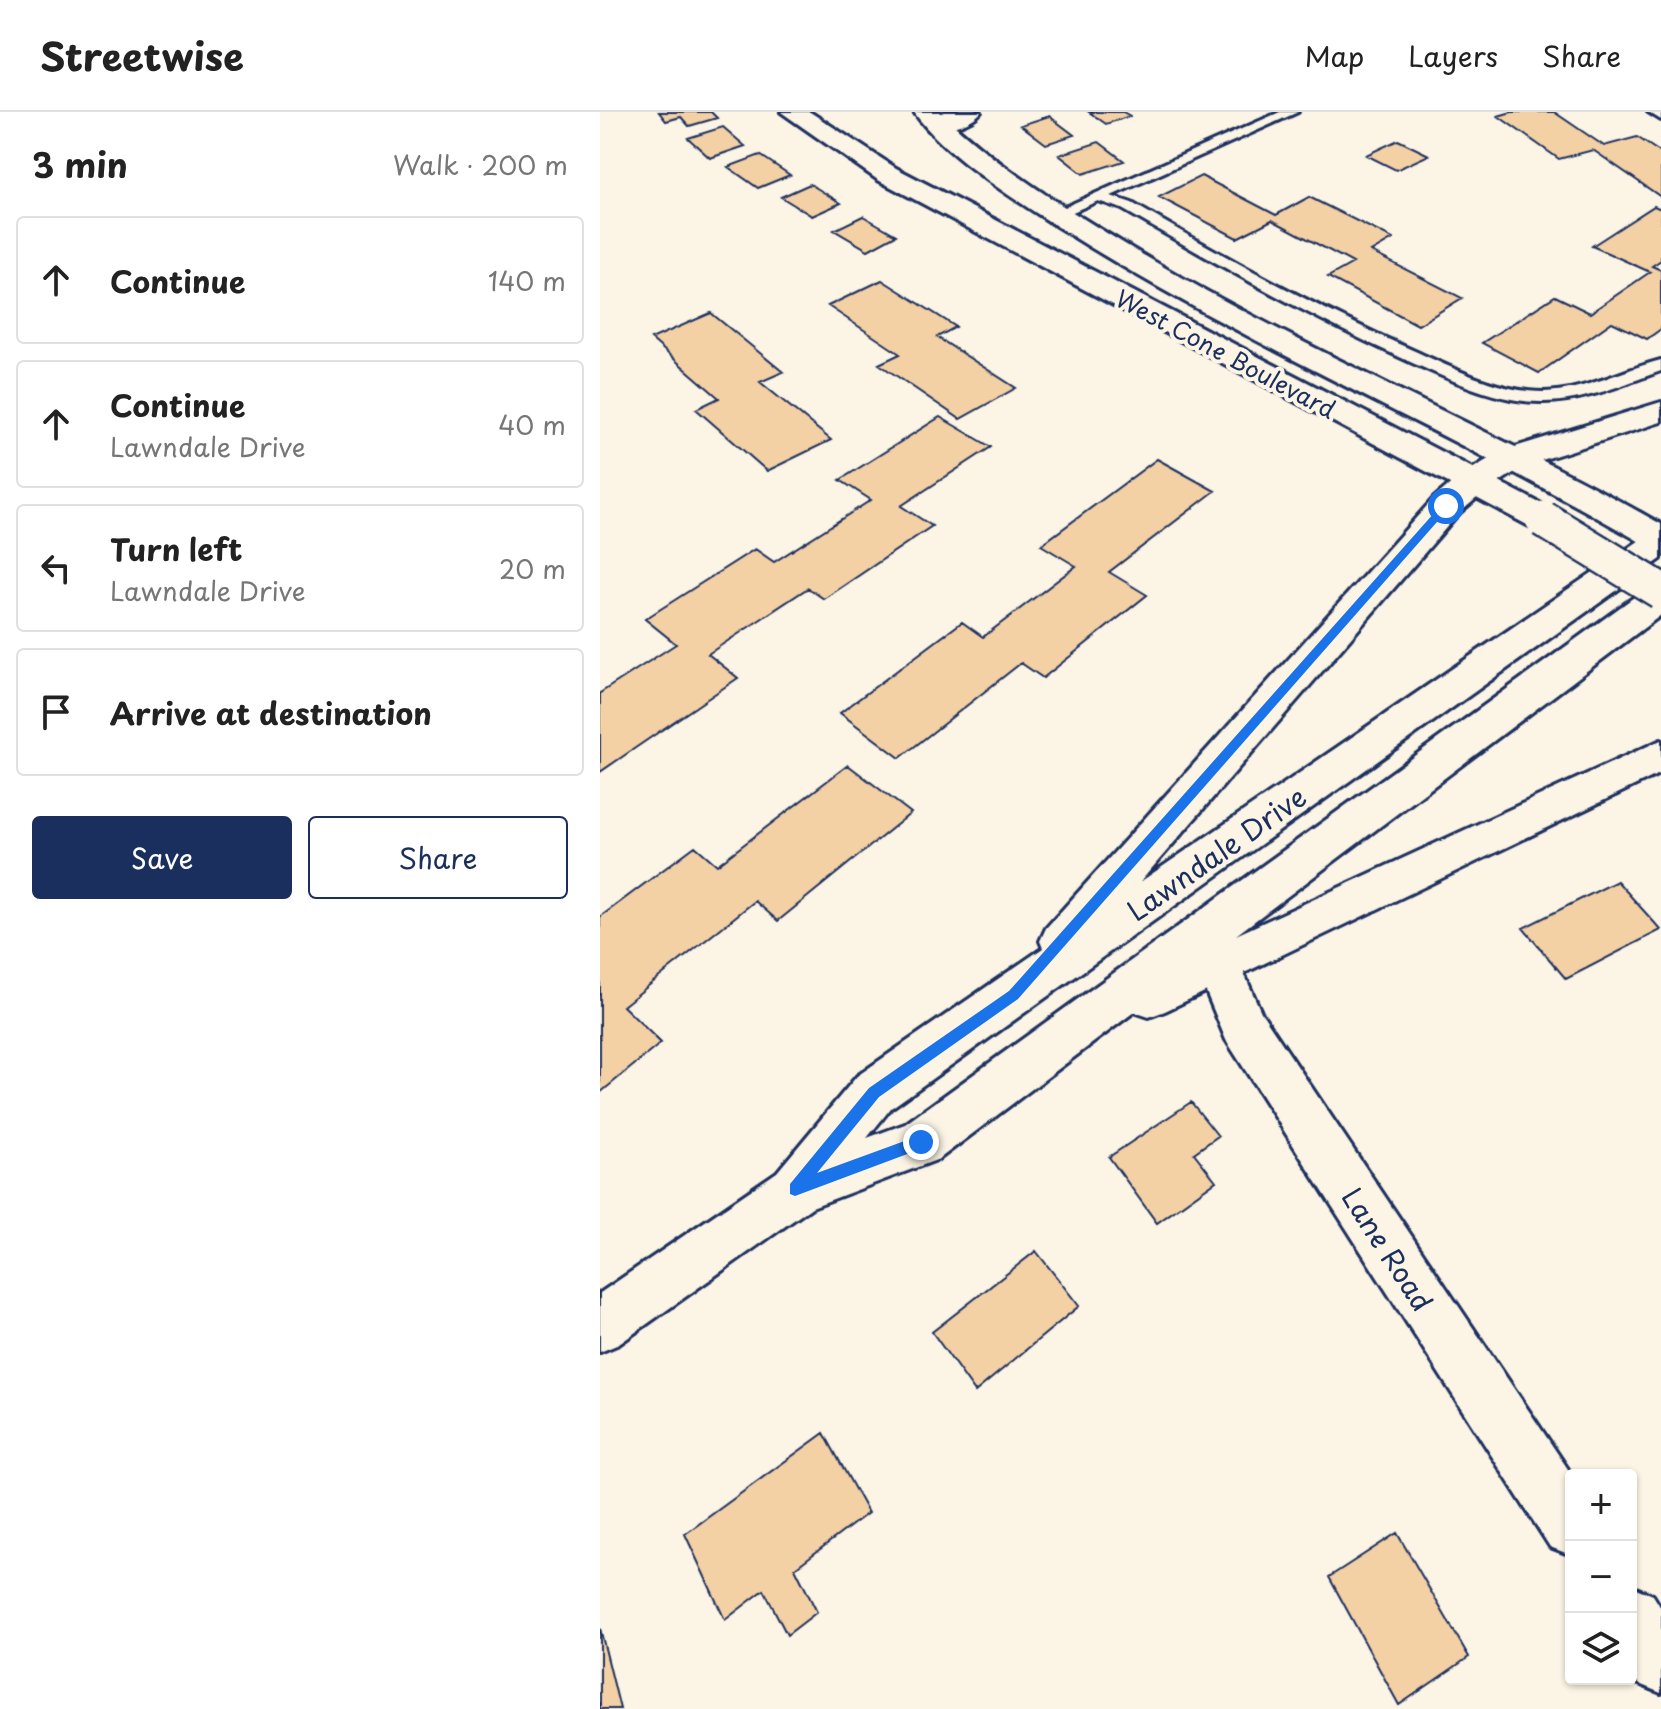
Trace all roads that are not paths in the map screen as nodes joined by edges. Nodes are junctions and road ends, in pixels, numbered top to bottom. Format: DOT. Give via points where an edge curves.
graph roads {
  1 [pos="793,112"];
  2 [pos="969,112"];
  3 [pos="1291,112"];
  4 [pos="1655,112"];
  5 [pos="1661,116"];
  6 [pos="931,117"];
  7 [pos="1101,197"];
  8 [pos="1056,214"];
  9 [pos="1661,365"];
  10 [pos="1661,412"];
  11 [pos="1514,458"];
  12 [pos="1472,484"];
  13 [pos="1661,541"];
  14 [pos="1661,593"];
  15 [pos="1661,755"];
  16 [pos="1218,965"];
  17 [pos="1014,995"];
  18 [pos="1063,1037"];
  19 [pos="795,1189"];
  20 [pos="600,1325"];
  21 [pos="1565,1517"];
  22 [pos="1637,1626"];
  23 [pos="1661,1662"];
  1 -- 12 [label="main road, West Cone Boulevard" via="887,174"];
  2 -- 6 [label="main road"];
  3 -- 7 [label="lane"];
  4 -- 5 [label="lane"];
  6 -- 8 [label="main road, West Cone Boulevard"];
  7 -- 8 [label="lane"];
  7 -- 9 [label="lane" via="1127,206 1370,339 1480,385 1546,397"];
  8 -- 11 [label="main road, West Cone Boulevard" via="1190,295"];
  10 -- 11 [label="main road"];
  11 -- 12 [label="main road"];
  11 -- 13 [label="main road, West Cone Boulevard"];
  12 -- 14 [label="main road, West Cone Boulevard, bridge" via="1543,519"];
  12 -- 17 [label="main road" via="1446,506"];
  13 -- 17 [label="main road, Lawndale Drive"];
  14 -- 18 [label="main road, Lawndale Drive"];
  15 -- 16 [label="main road"];
  16 -- 18 [label="main road"];
  16 -- 21 [label="main road, Lane Road" via="1243,1025"];
  17 -- 19 [label="main road, Lawndale Drive" via="874,1092"];
  18 -- 19 [label="main road, Lawndale Drive" via="921,1142"];
  19 -- 20 [label="main road, Lawndale Drive"];
  22 -- 23 [label="main road"];
}
